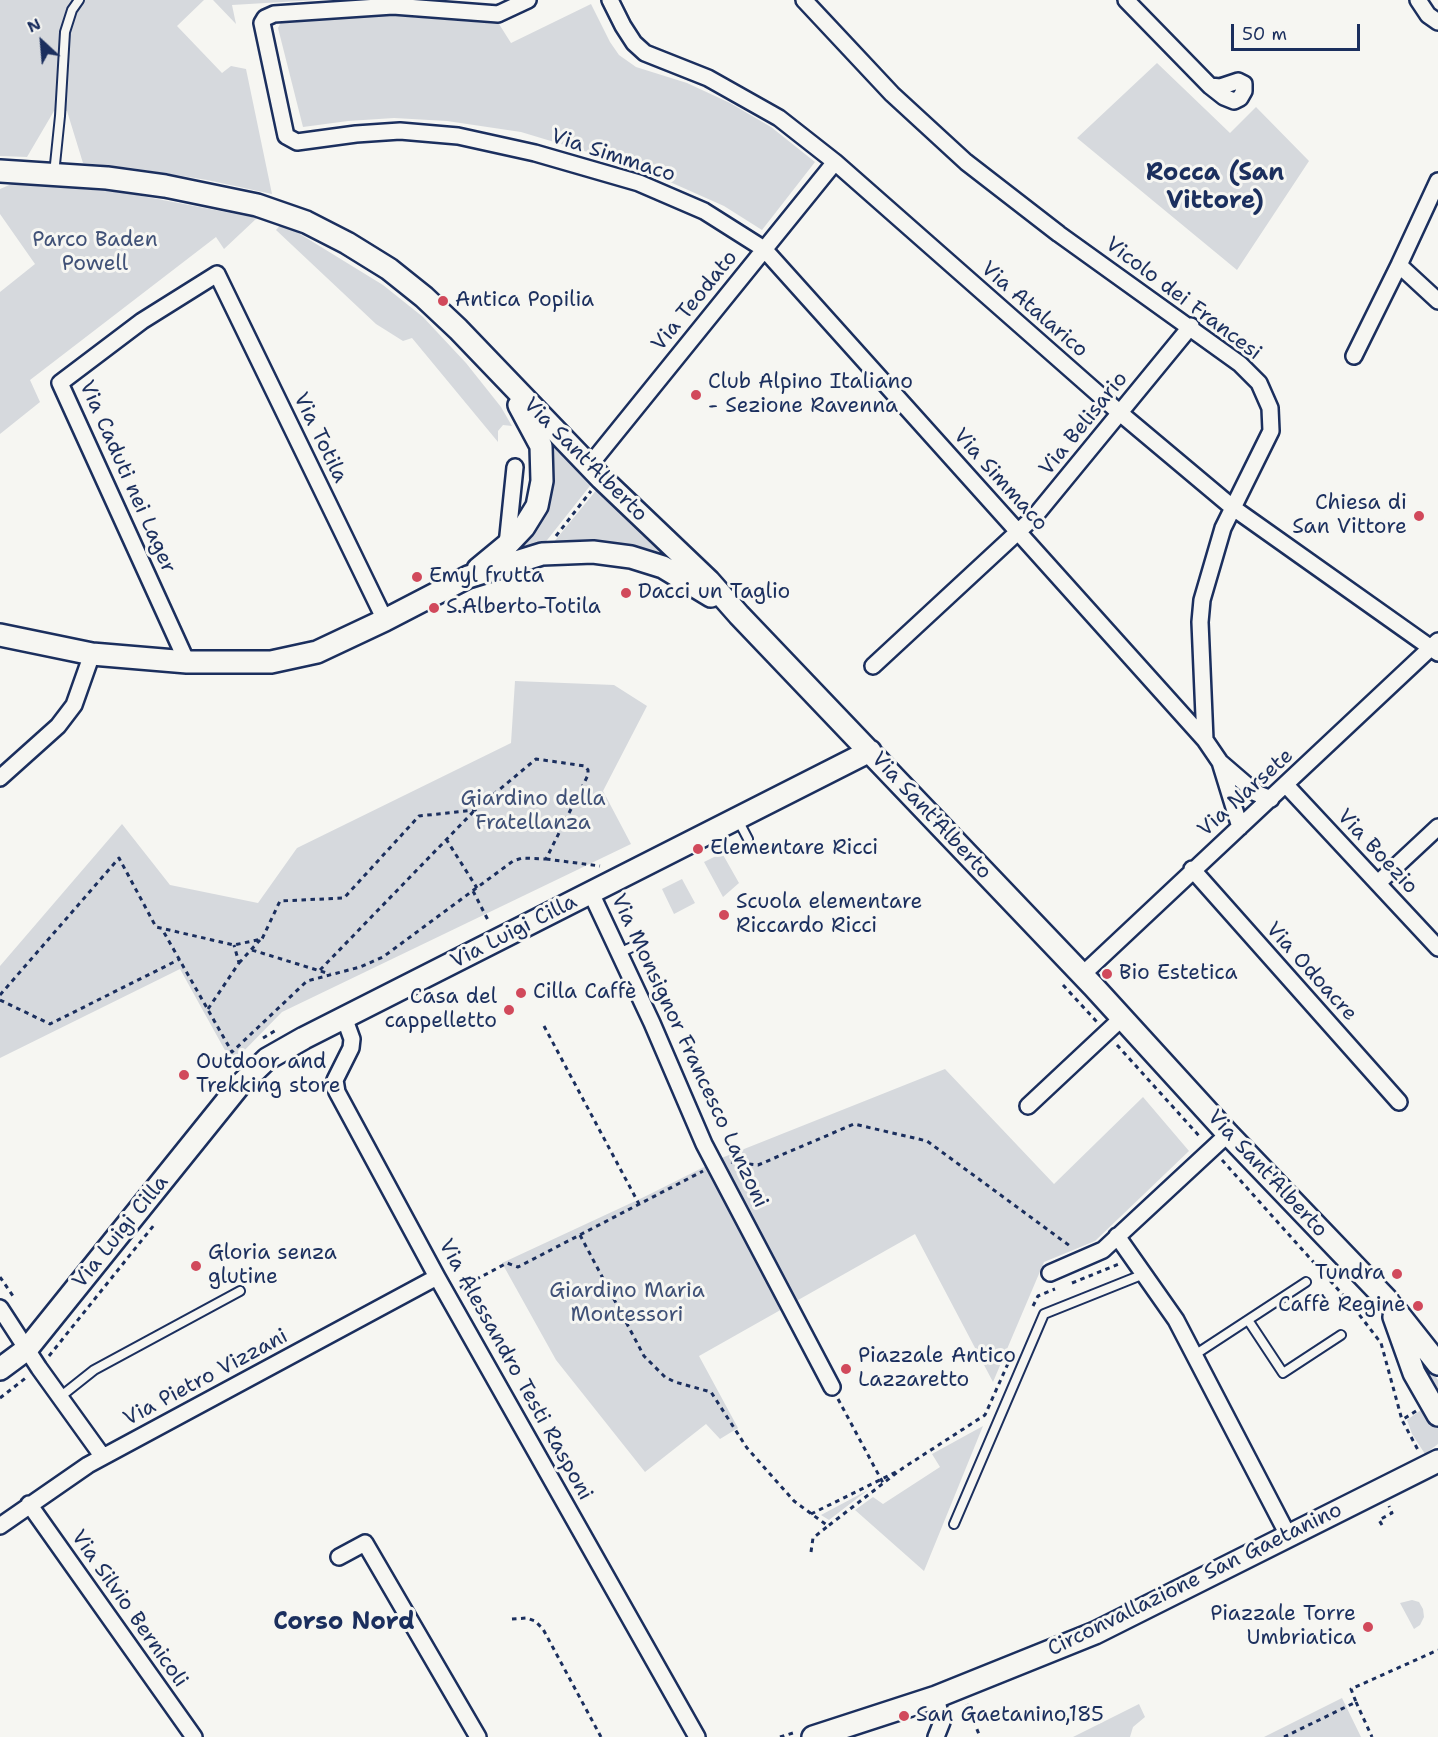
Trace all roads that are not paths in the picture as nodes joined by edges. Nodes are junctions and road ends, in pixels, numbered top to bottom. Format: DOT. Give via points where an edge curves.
graph roads {
  1 [pos="79,0"];
  2 [pos="528,0"];
  3 [pos="610,0"];
  4 [pos="804,0"];
  5 [pos="1126,0"];
  6 [pos="1418,0"];
  7 [pos="1438,22"];
  8 [pos="1210,86"];
  9 [pos="835,162"];
  10 [pos="0,169"];
  11 [pos="54,174"];
  12 [pos="1438,181"];
  13 [pos="764,249"];
  14 [pos="1399,265"];
  15 [pos="217,274"];
  16 [pos="1438,301"];
  17 [pos="1191,327"];
  18 [pos="458,329"];
  19 [pos="1354,356"];
  20 [pos="1120,413"];
  21 [pos="515,466"];
  22 [pos="595,472"];
  23 [pos="1232,507"];
  24 [pos="1018,532"];
  25 [pos="507,545"];
  26 [pos="468,577"];
  27 [pos="739,615"];
  28 [pos="385,620"];
  29 [pos="0,635"];
  30 [pos="1436,647"];
  31 [pos="92,654"];
  32 [pos="187,662"];
  33 [pos="873,666"];
  34 [pos="1205,740"];
  35 [pos="870,751"];
  36 [pos="1220,762"];
  37 [pos="0,778"];
  38 [pos="1286,786"];
  39 [pos="1271,799"];
  40 [pos="738,818"];
  41 [pos="1240,827"];
  42 [pos="1438,827"];
  43 [pos="748,839"];
  44 [pos="1192,869"];
  45 [pos="1378,883"];
  46 [pos="591,893"];
  47 [pos="641,943"];
  48 [pos="1438,948"];
  49 [pos="620,953"];
  50 [pos="1082,975"];
  51 [pos="344,1017"];
  52 [pos="1122,1018"];
  53 [pos="1399,1102"];
  54 [pos="1028,1106"];
  55 [pos="1227,1134"];
  56 [pos="1118,1236"];
  57 [pos="1050,1273"];
  58 [pos="1144,1274"];
  59 [pos="437,1277"];
  60 [pos="1306,1282"];
  61 [pos="240,1291"];
  62 [pos="1389,1302"];
  63 [pos="0,1308"];
  64 [pos="1248,1320"];
  65 [pos="1341,1335"];
  66 [pos="27,1349"];
  67 [pos="1196,1354"];
  68 [pos="1438,1364"];
  69 [pos="0,1369"];
  70 [pos="832,1387"];
  71 [pos="60,1397"];
  72 [pos="1438,1415"];
  73 [pos="103,1457"];
  74 [pos="1429,1459"];
  75 [pos="30,1504"];
  76 [pos="954,1524"];
  77 [pos="0,1526"];
  78 [pos="1289,1536"];
  79 [pos="339,1557"];
  80 [pos="936,1697"];
  81 [pos="807,1733"];
  82 [pos="194,1737"];
  83 [pos="478,1737"];
  84 [pos="697,1737"];
  85 [pos="936,1737"];
  1 -- 11 [label="lane" via="65,32"];
  2 -- 13 [label="street, Via Simmaco" via="498,14 393,6 274,14 265,18 262,23 286,136 297,142 400,131 458,136 535,153 639,183 704,211"];
  3 -- 9 [label="street, Via Atalarico" via="634,43 645,53 708,78 779,118"];
  4 -- 17 [label="street, Vicolo dei Francesi" via="891,94 966,162 1059,234"];
  5 -- 8 [label="street"];
  6 -- 7 [label="street"];
  9 -- 13 [label="street, Via Teodato"];
  9 -- 20 [label="street, Via Atalarico"];
  10 -- 11 [label="street, Via Sant'Alberto"];
  11 -- 18 [label="street, Via Sant'Alberto" via="165,186 257,206 306,222 389,269"];
  12 -- 14 [label="street"];
  13 -- 22 [label="street, Via Teodato"];
  13 -- 24 [label="street, Via Simmaco"];
  14 -- 16 [label="street"];
  14 -- 19 [label="street"];
  15 -- 28 [label="street, Via Totila"];
  15 -- 32 [label="street, Via Caduti nei Lager" via="142,321 60,383"];
  17 -- 20 [label="street, Via Belisario"];
  17 -- 23 [label="street, Vicolo dei Francesi" via="1259,383 1270,408 1270,431"];
  18 -- 22 [label="street, Via Sant'Alberto"];
  18 -- 25 [label="street, Via Sant'Alberto" via="489,372 523,409 541,446 542,481 537,506"];
  20 -- 23 [label="street, Via Atalarico"];
  20 -- 24 [label="street, Via Belisario"];
  21 -- 25 [label="street"];
  22 -- 27 [label="street, Via Sant'Alberto"];
  23 -- 30 [label="street, Via Atalarico"];
  23 -- 34 [label="street, Vicolo dei Francesi" via="1202,600"];
  24 -- 33 [label="street, Via Belisario"];
  24 -- 34 [label="street, Via Simmaco"];
  25 -- 26 [label="street, Via Sant'Alberto"];
  26 -- 27 [label="street, Via Sant'Alberto" via="542,554 593,552 631,557 663,567 695,584"];
  26 -- 28 [label="street, Via Sant'Alberto"];
  27 -- 35 [label="street, Via Sant'Alberto"];
  28 -- 32 [label="street, Via Sant'Alberto" via="305,655 271,662"];
  29 -- 31 [label="street, Via Sant'Alberto"];
  30 -- 38 [label="street, Via Narsete"];
  31 -- 32 [label="street, Via Sant'Alberto"];
  31 -- 37 [label="street" via="74,705 58,726"];
  34 -- 36 [label="street, Via Simmaco"];
  35 -- 40 [label="street, Via Luigi Cilla"];
  35 -- 50 [label="street, Via Sant'Alberto"];
  36 -- 39 [label="street, Via Simmaco" via="1256,793"];
  36 -- 41 [label="street, Via Simmaco"];
  38 -- 39 [label="street, Via Narsete"];
  38 -- 45 [label="street, Via Boezio"];
  39 -- 41 [label="street, Via Narsete"];
  40 -- 43 [label="lane"];
  40 -- 46 [label="street, Via Luigi Cilla"];
  41 -- 44 [label="street, Via Narsete"];
  42 -- 45 [label="street"];
  44 -- 50 [label="street, Via Narsete"];
  44 -- 53 [label="street, Via Odoacre"];
  45 -- 48 [label="street, Via Boezio"];
  46 -- 49 [label="street, Via Monsignor Francesco Lanzoni"];
  46 -- 51 [label="street, Via Luigi Cilla"];
  47 -- 49 [label="lane"];
  49 -- 70 [label="street, Via Monsignor Francesco Lanzoni" via="715,1165"];
  50 -- 52 [label="street, Via Sant'Alberto"];
  51 -- 59 [label="street, Via Alessandro Testi Rasponi" via="352,1039 335,1080 337,1092"];
  51 -- 66 [label="street, Via Luigi Cilla" via="267,1059 238,1087"];
  52 -- 54 [label="street"];
  52 -- 55 [label="street, Via Sant'Alberto"];
  55 -- 56 [label="street"];
  55 -- 62 [label="street, Via Sant'Alberto"];
  56 -- 57 [label="street" via="1103,1250"];
  56 -- 58 [label="street"];
  58 -- 67 [label="street"];
  58 -- 76 [label="lane" via="1044,1314"];
  59 -- 73 [label="street, Via Pietro Vizzani"];
  59 -- 84 [label="street, Via Alessandro Testi Rasponi"];
  60 -- 64 [label="lane"];
  61 -- 71 [label="lane" via="94,1370"];
  62 -- 68 [label="street, Via Sant'Alberto"];
  62 -- 72 [label="street, Via Sant'Alberto" via="1414,1373"];
  63 -- 66 [label="street"];
  64 -- 65 [label="lane" via="1283,1373"];
  64 -- 67 [label="lane"];
  66 -- 69 [label="street, Via Luigi Cilla"];
  66 -- 71 [label="street"];
  67 -- 78 [label="street"];
  71 -- 73 [label="street"];
  73 -- 75 [label="street, Via Pietro Vizzani"];
  74 -- 78 [label="street, Circonvallazione San Gaetanino"];
  75 -- 77 [label="street, Via Pietro Vizzani"];
  75 -- 82 [label="street, Via Silvio Bernicoli"];
  78 -- 80 [label="street, Circonvallazione San Gaetanino" via="1095,1633"];
  79 -- 83 [label="street" via="365,1543"];
  80 -- 81 [label="street, Circonvallazione San Gaetanino"];
  80 -- 85 [label="street" via="942,1722"];
}
